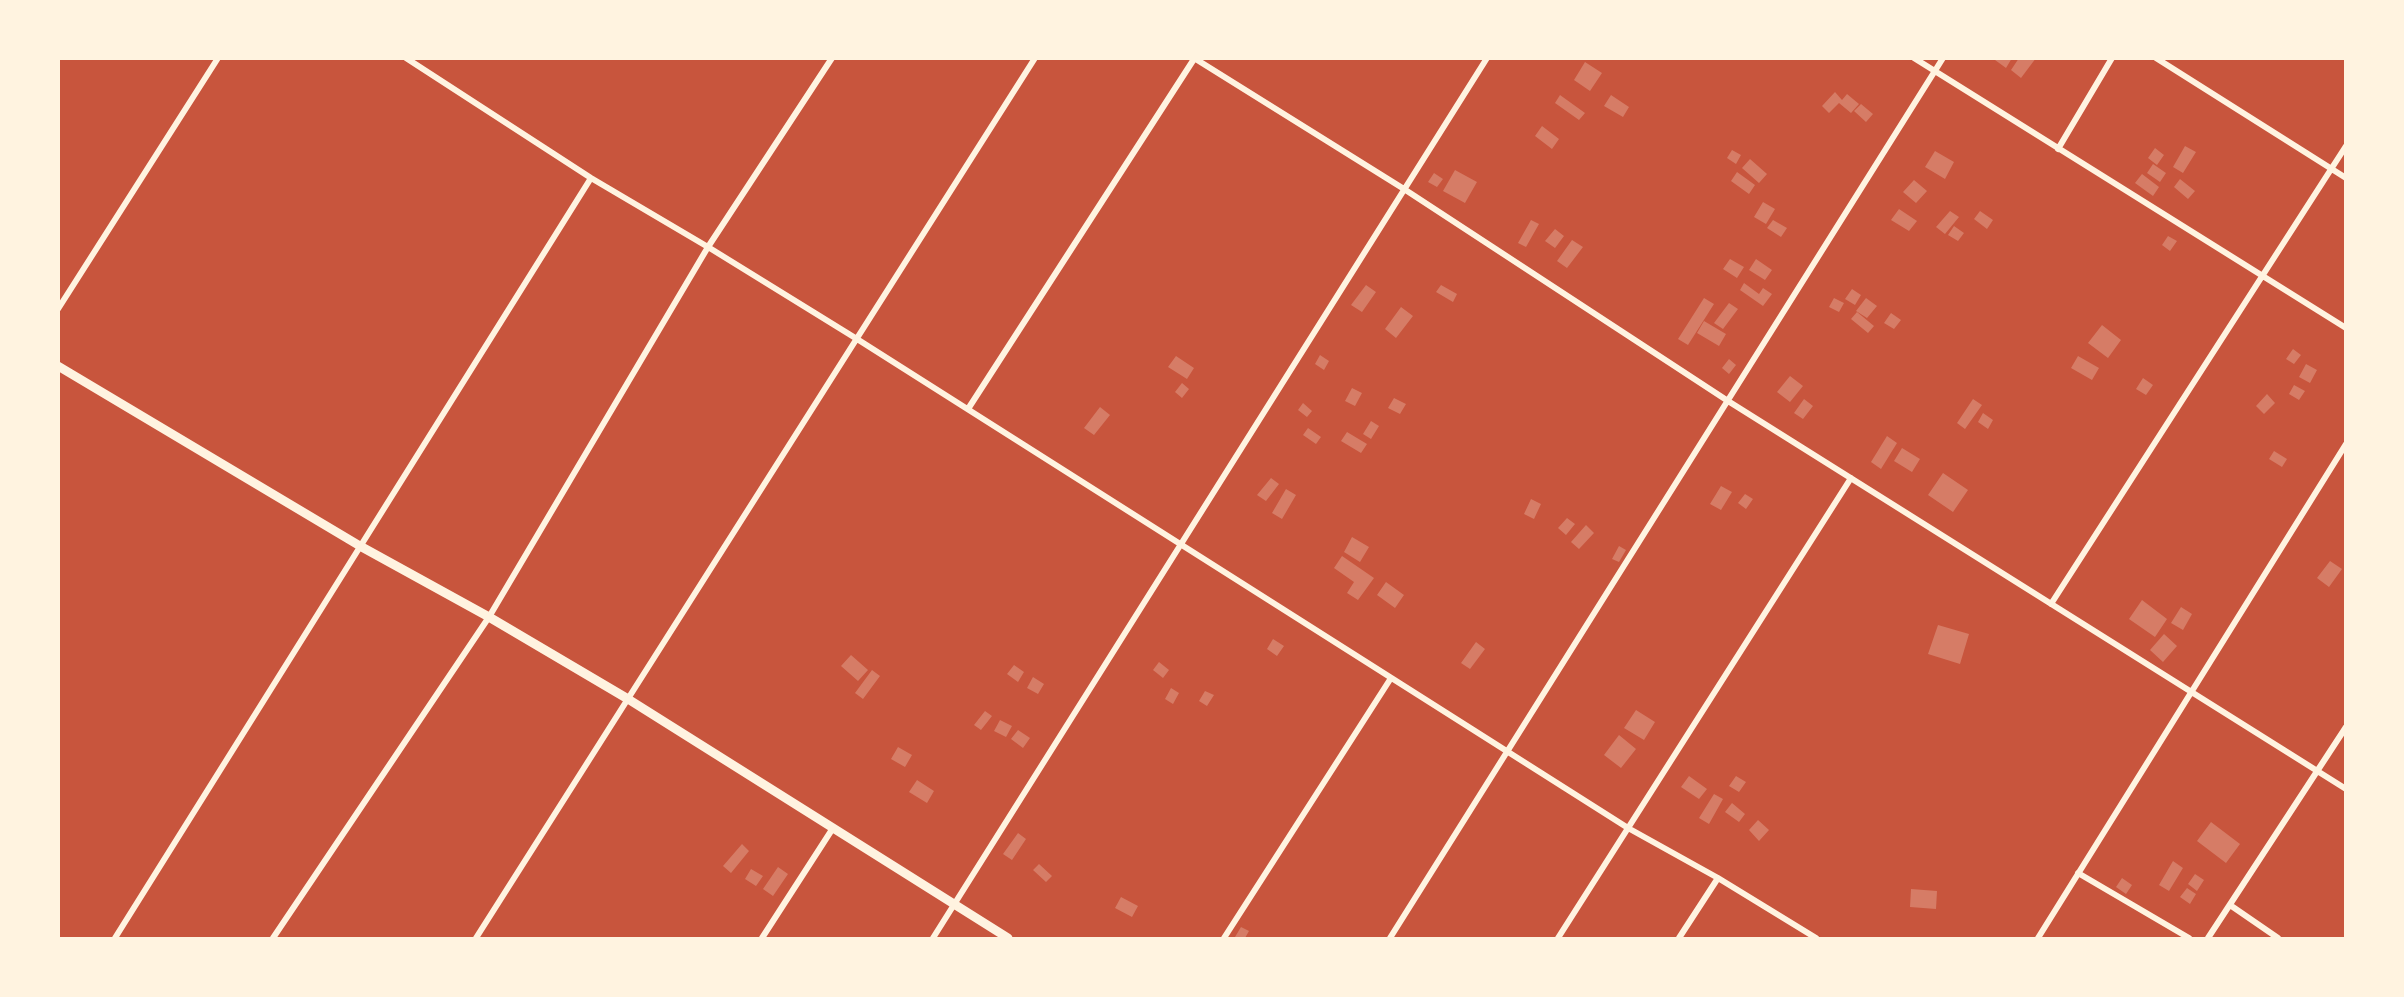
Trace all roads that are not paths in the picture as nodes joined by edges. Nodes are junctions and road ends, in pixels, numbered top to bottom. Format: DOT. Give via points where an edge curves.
graph roads {
  1 [pos="218,58"];
  2 [pos="406,58"];
  3 [pos="832,58"];
  4 [pos="1035,58"];
  5 [pos="1487,58"];
  6 [pos="1914,58"];
  7 [pos="1943,58"];
  8 [pos="2112,58"];
  9 [pos="2156,58"];
  10 [pos="1194,59"];
  11 [pos="1935,72"];
  12 [pos="2346,146"];
  13 [pos="2058,149"];
  14 [pos="2331,169"];
  15 [pos="591,178"];
  16 [pos="2346,178"];
  17 [pos="1404,189"];
  18 [pos="708,247"];
  19 [pos="2263,277"];
  20 [pos="58,309"];
  21 [pos="2346,328"];
  22 [pos="857,339"];
  23 [pos="58,366"];
  24 [pos="1728,401"];
  25 [pos="968,409"];
  26 [pos="2346,444"];
  27 [pos="1851,478"];
  28 [pos="1182,545"];
  29 [pos="360,546"];
  30 [pos="2051,604"];
  31 [pos="489,617"];
  32 [pos="1391,678"];
  33 [pos="2190,692"];
  34 [pos="628,699"];
  35 [pos="2346,728"];
  36 [pos="1508,752"];
  37 [pos="2315,772"];
  38 [pos="2346,789"];
  39 [pos="833,828"];
  40 [pos="1628,828"];
  41 [pos="2078,873"];
  42 [pos="1719,878"];
  43 [pos="954,904"];
  44 [pos="2230,905"];
  45 [pos="115,939"];
  46 [pos="273,939"];
  47 [pos="476,939"];
  48 [pos="762,939"];
  49 [pos="933,939"];
  50 [pos="1008,939"];
  51 [pos="1224,939"];
  52 [pos="1389,939"];
  53 [pos="1558,939"];
  54 [pos="1679,939"];
  55 [pos="1816,939"];
  56 [pos="2038,939"];
  57 [pos="2189,939"];
  58 [pos="2208,939"];
  59 [pos="2278,939"];
  1 -- 20 [label="street"];
  2 -- 15 [label="street"];
  3 -- 18 [label="street"];
  4 -- 22 [label="street"];
  5 -- 17 [label="street"];
  6 -- 11 [label="street"];
  7 -- 11 [label="street"];
  8 -- 13 [label="street"];
  9 -- 14 [label="street"];
  10 -- 17 [label="street"];
  10 -- 25 [label="street"];
  11 -- 13 [label="street"];
  11 -- 24 [label="street"];
  12 -- 14 [label="street"];
  13 -- 19 [label="street"];
  14 -- 16 [label="street"];
  14 -- 19 [label="street"];
  15 -- 18 [label="street"];
  15 -- 29 [label="street"];
  17 -- 24 [label="street"];
  17 -- 28 [label="street"];
  18 -- 22 [label="street"];
  18 -- 31 [label="street"];
  19 -- 21 [label="street"];
  19 -- 30 [label="street"];
  22 -- 25 [label="street"];
  22 -- 34 [label="street"];
  23 -- 29 [label="street"];
  24 -- 27 [label="street"];
  24 -- 36 [label="street"];
  25 -- 28 [label="street"];
  26 -- 33 [label="street"];
  27 -- 30 [label="street"];
  27 -- 40 [label="street"];
  28 -- 32 [label="street"];
  28 -- 43 [label="street"];
  29 -- 31 [label="street"];
  29 -- 45 [label="street"];
  30 -- 33 [label="street"];
  31 -- 34 [label="street"];
  31 -- 46 [label="street"];
  32 -- 36 [label="street"];
  32 -- 51 [label="street"];
  33 -- 37 [label="street"];
  33 -- 41 [label="street"];
  34 -- 39 [label="street"];
  34 -- 47 [label="street"];
  35 -- 37 [label="street"];
  36 -- 40 [label="street"];
  36 -- 52 [label="street"];
  37 -- 38 [label="street"];
  37 -- 44 [label="street"];
  39 -- 43 [label="street"];
  39 -- 48 [label="street"];
  40 -- 42 [label="street"];
  40 -- 53 [label="street"];
  41 -- 56 [label="street"];
  41 -- 57 [label="street"];
  42 -- 54 [label="street"];
  42 -- 55 [label="street"];
  43 -- 49 [label="street"];
  43 -- 50 [label="street"];
  44 -- 58 [label="street"];
  44 -- 59 [label="street"];
}
